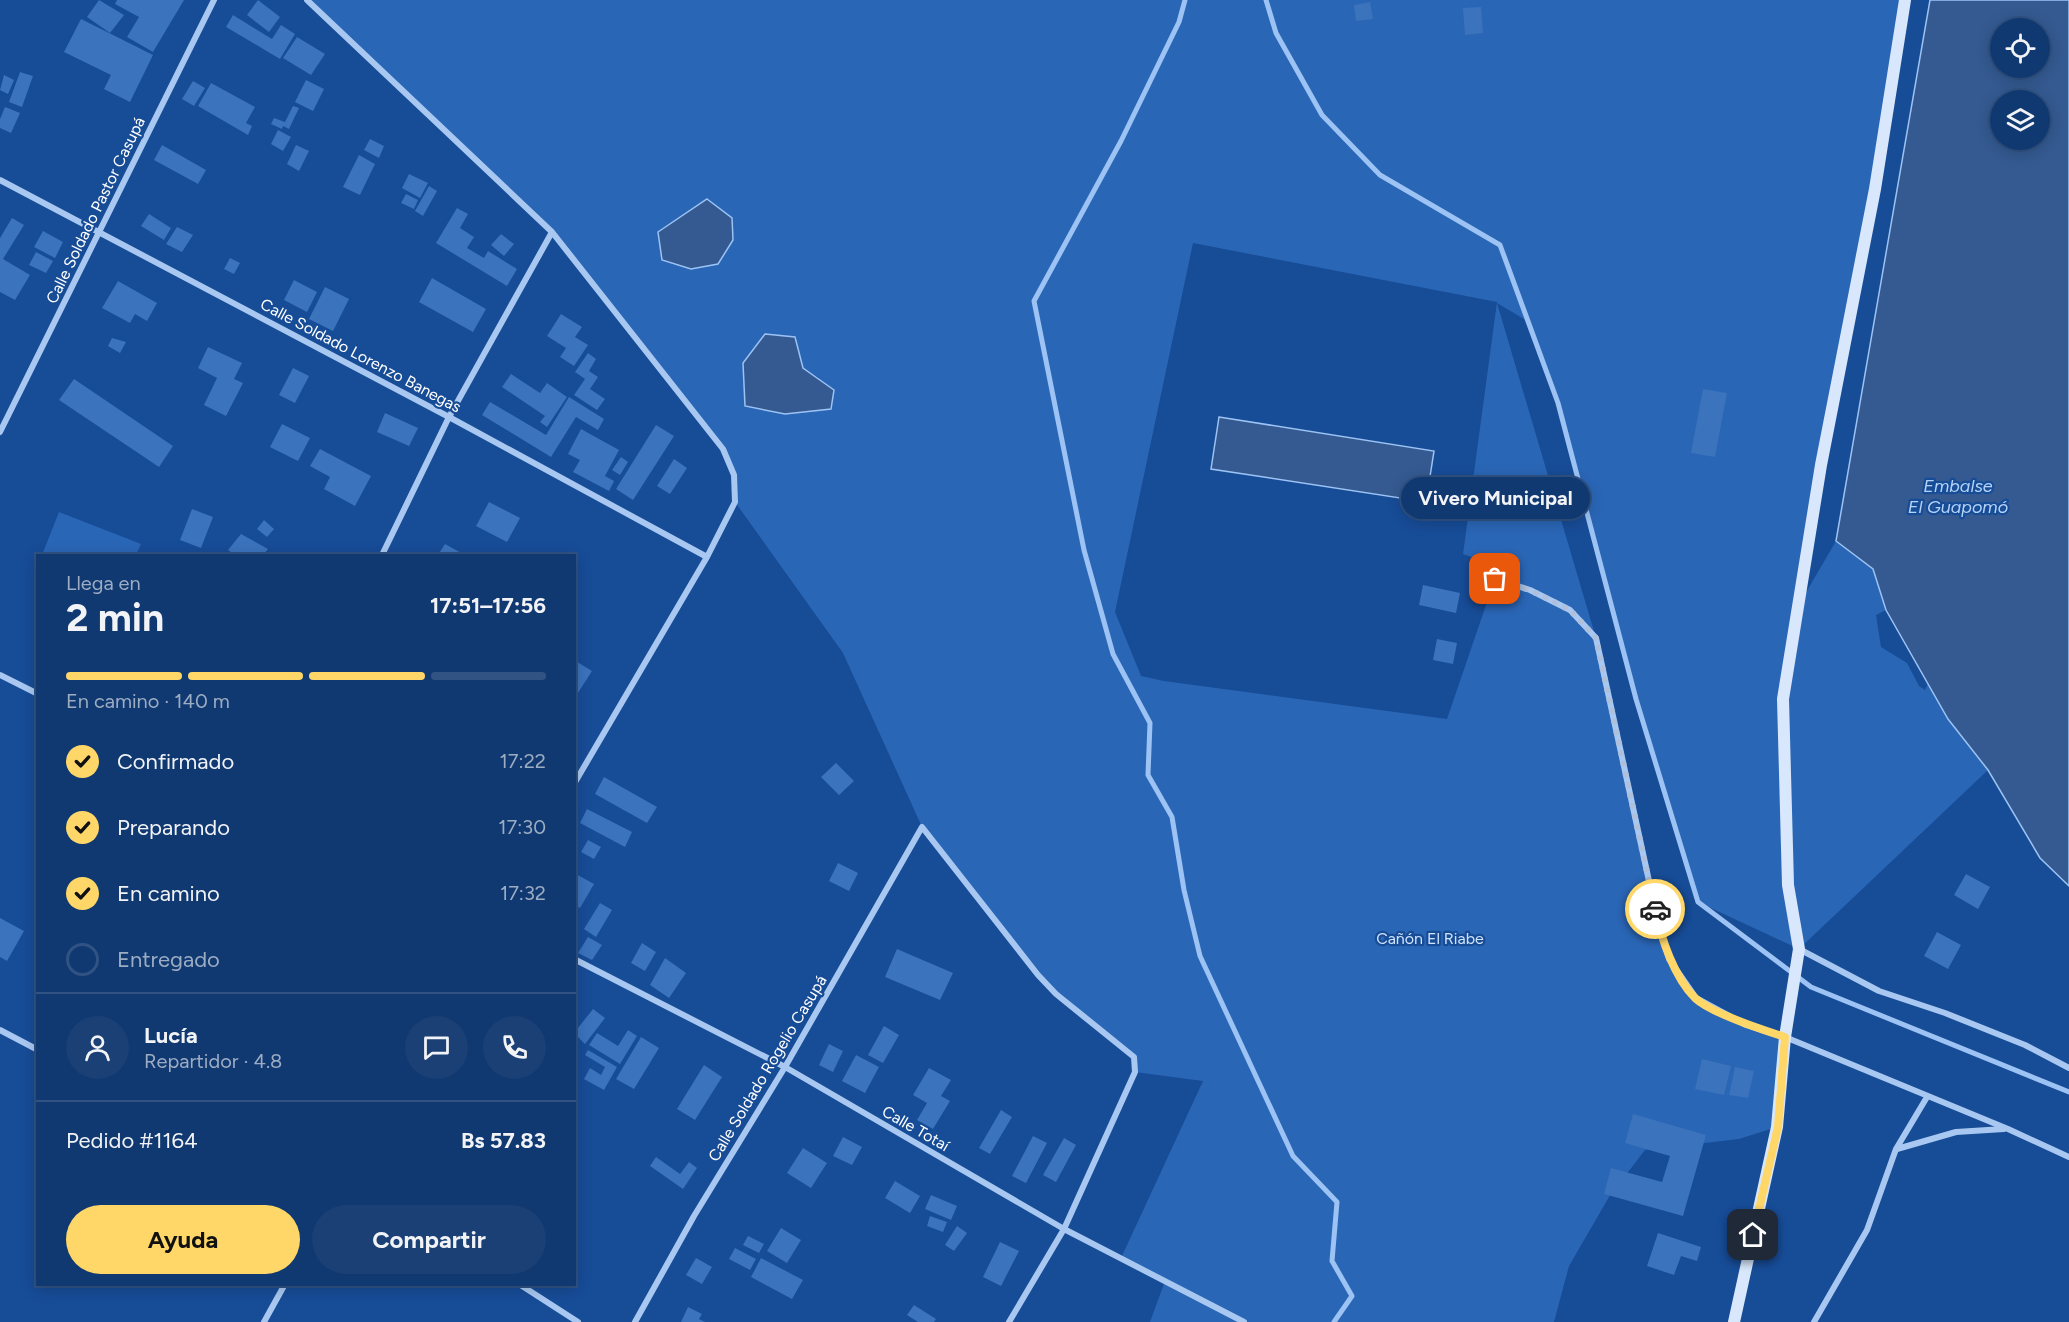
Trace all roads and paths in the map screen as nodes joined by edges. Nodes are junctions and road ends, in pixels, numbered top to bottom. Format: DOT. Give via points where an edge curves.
graph roads {
  1 [pos="214,0"];
  2 [pos="307,0"];
  3 [pos="1905,0"];
  4 [pos="0,180"];
  5 [pos="552,232"];
  6 [pos="98,234"];
  7 [pos="449,417"];
  8 [pos="0,432"];
  9 [pos="382,554"];
  10 [pos="707,557"];
  11 [pos="1495,579"];
  12 [pos="0,675"];
  13 [pos="36,693"];
  14 [pos="576,781"];
  15 [pos="1799,949"];
  16 [pos="576,960"];
  17 [pos="0,1029"];
  18 [pos="1785,1037"];
  19 [pos="36,1049"];
  20 [pos="785,1067"];
  21 [pos="2069,1068"];
  22 [pos="1927,1097"];
  23 [pos="2008,1129"];
  24 [pos="1896,1149"];
  25 [pos="2069,1157"];
  26 [pos="1064,1229"];
  27 [pos="284,1286"];
  28 [pos="522,1286"];
  29 [pos="264,1322"];
  30 [pos="578,1322"];
  31 [pos="635,1322"];
  32 [pos="1009,1322"];
  33 [pos="1244,1322"];
  34 [pos="1734,1322"];
  35 [pos="1814,1322"];
  1 -- 6 [label="street, Calle Soldado Pastor Casupá"];
  2 -- 5 [label="street"];
  3 -- 15 [label="main road" via="1783,699 1788,885"];
  4 -- 6 [label="street, Calle Soldado Lorenzo Banegas"];
  5 -- 7 [label="street"];
  5 -- 10 [label="street" via="723,449 734,475 735,502"];
  6 -- 7 [label="street, Calle Soldado Lorenzo Banegas"];
  6 -- 8 [label="street, Calle Soldado Pastor Casupá"];
  7 -- 9 [label="street"];
  7 -- 10 [label="street, Calle Soldado Lorenzo Banegas"];
  10 -- 14 [label="street"];
  11 -- 18 [label="street" via="1530,590 1570,610 1596,638 1656,913 1670,959 1696,998 1746,1025"];
  12 -- 13 [label="street"];
  15 -- 18 [label="main road"];
  15 -- 21 [label="street" via="1879,991 1955,1017"];
  16 -- 20 [label="street, Calle Totaí"];
  17 -- 19 [label="street"];
  18 -- 22 [label="street"];
  18 -- 34 [label="main road" via="1778,1127"];
  20 -- 26 [label="street, Calle Totaí"];
  20 -- 26 [label="street, Calle Soldado Rogelio Casupá" via="922,827 1038,975 1134,1057 1134,1072"];
  20 -- 31 [label="street, Calle Soldado Rogelio Casupá"];
  22 -- 23 [label="street"];
  22 -- 24 [label="street"];
  23 -- 24 [label="street" via="1956,1132"];
  23 -- 25 [label="street"];
  24 -- 35 [label="street" via="1867,1230"];
  26 -- 32 [label="street"];
  26 -- 33 [label="street, Calle Totaí"];
  27 -- 29 [label="street"];
  28 -- 30 [label="street"];
}
